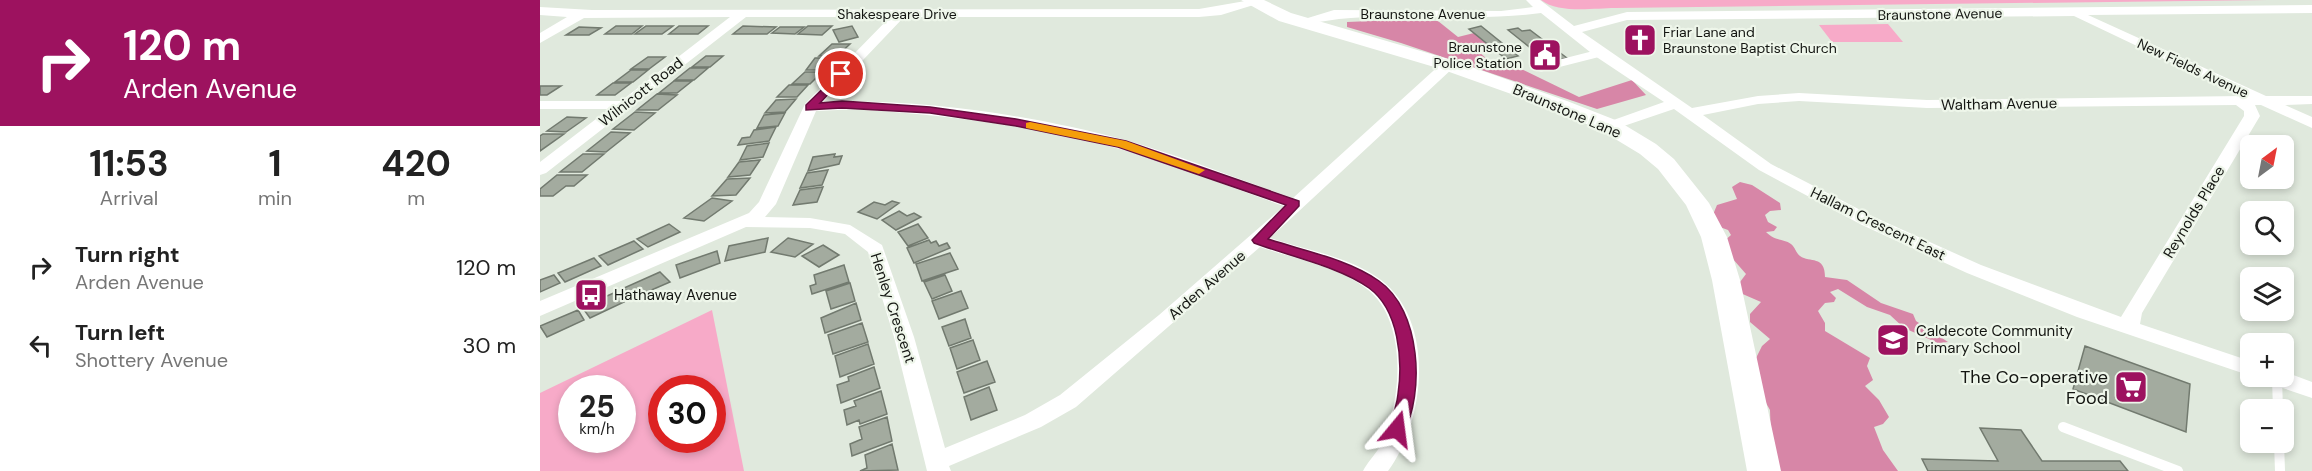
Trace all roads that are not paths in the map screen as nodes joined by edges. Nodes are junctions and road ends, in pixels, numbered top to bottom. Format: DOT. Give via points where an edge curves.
graph roads {
  1 [pos="1406,0"];
  2 [pos="1252,2"];
  3 [pos="677,5"];
  4 [pos="1538,5"];
  5 [pos="2312,9"];
  6 [pos="540,11"];
  7 [pos="2074,13"];
  8 [pos="581,14"];
  9 [pos="742,14"];
  10 [pos="900,14"];
  11 [pos="1403,14"];
  12 [pos="1304,21"];
  13 [pos="1570,31"];
  14 [pos="540,39"];
  15 [pos="1600,53"];
  16 [pos="1448,65"];
  17 [pos="1540,68"];
  18 [pos="2312,100"];
  19 [pos="2240,101"];
  20 [pos="2265,101"];
  21 [pos="540,105"];
  22 [pos="624,105"];
  23 [pos="810,107"];
  24 [pos="1681,108"];
  25 [pos="2250,121"];
  26 [pos="2312,124"];
  27 [pos="1610,126"];
  28 [pos="540,170"];
  29 [pos="1295,204"];
  30 [pos="747,222"];
  31 [pos="1259,240"];
  32 [pos="540,309"];
  33 [pos="2129,328"];
  34 [pos="2240,366"];
  35 [pos="2294,384"];
  36 [pos="2312,390"];
  37 [pos="2063,427"];
  38 [pos="2279,453"];
  39 [pos="938,466"];
  40 [pos="1375,471"];
  41 [pos="1764,471"];
  42 [pos="2178,471"];
  43 [pos="2280,471"];
  1 -- 11 [label="street"];
  2 -- 10 [label="street, Shakespeare Drive" via="1199,13"];
  2 -- 12 [label="street, Braunstone Lane"];
  3 -- 8 [label="street, Shakespeare Drive" via="654,13"];
  3 -- 9 [label="street, Shakespeare Drive" via="686,13"];
  4 -- 11 [label="street, Braunstone Avenue" via="1501,15"];
  4 -- 13 [label="street, Hallam Crescent East"];
  5 -- 7 [label="street, Braunstone Avenue"];
  6 -- 8 [label="street, Shakespeare Drive"];
  7 -- 13 [label="street, Braunstone Avenue" via="1627,16"];
  7 -- 20 [label="street, New Fields Avenue"];
  8 -- 14 [label="street"];
  9 -- 10 [label="street, Shakespeare Drive"];
  9 -- 22 [label="street, Wilnicott Road"];
  10 -- 23 [label="street"];
  11 -- 12 [label="street, Braunstone Avenue" via="1334,14"];
  12 -- 16 [label="street, Braunstone Lane"];
  13 -- 15 [label="street, Hallam Crescent East"];
  15 -- 17 [label="lane"];
  15 -- 24 [label="street, Hallam Crescent East"];
  16 -- 27 [label="street, Braunstone Lane"];
  16 -- 29 [label="street, Arden Avenue"];
  18 -- 20 [label="street, Waltham Avenue"];
  19 -- 20 [label="street, Waltham Avenue"];
  19 -- 24 [label="street, Waltham Avenue" via="1927,104 1799,97"];
  19 -- 25 [label="street" via="2251,110"];
  20 -- 26 [label="street, New Fields Avenue"];
  21 -- 22 [label="street"];
  22 -- 28 [label="street, Wilnicott Road"];
  23 -- 29 [label="street" via="930,110 1016,122 1121,144"];
  23 -- 30 [label="street" via="767,204"];
  24 -- 27 [label="street, Waltham Avenue"];
  24 -- 33 [label="street, Hallam Crescent East" via="1765,167 1868,221 1974,269"];
  25 -- 26 [label="street" via="2281,118"];
  25 -- 33 [label="street, Reynolds Place" via="2132,313"];
  27 -- 41 [label="street, Braunstone Lane" via="1666,164 1697,203 1714,237"];
  29 -- 31 [label="street, Arden Avenue"];
  30 -- 32 [label="street, Henley Crescent"];
  30 -- 39 [label="street, Henley Crescent" via="810,223 850,230 876,249"];
  31 -- 39 [label="street, Arden Avenue" via="1068,401"];
  31 -- 40 [label="street" via="1376,285 1396,311 1408,352 1407,395 1392,446"];
  33 -- 34 [label="street, Hallam Crescent East"];
  35 -- 36 [label="street"];
  37 -- 42 [label="lane"];
  38 -- 43 [label="lane"];
}
